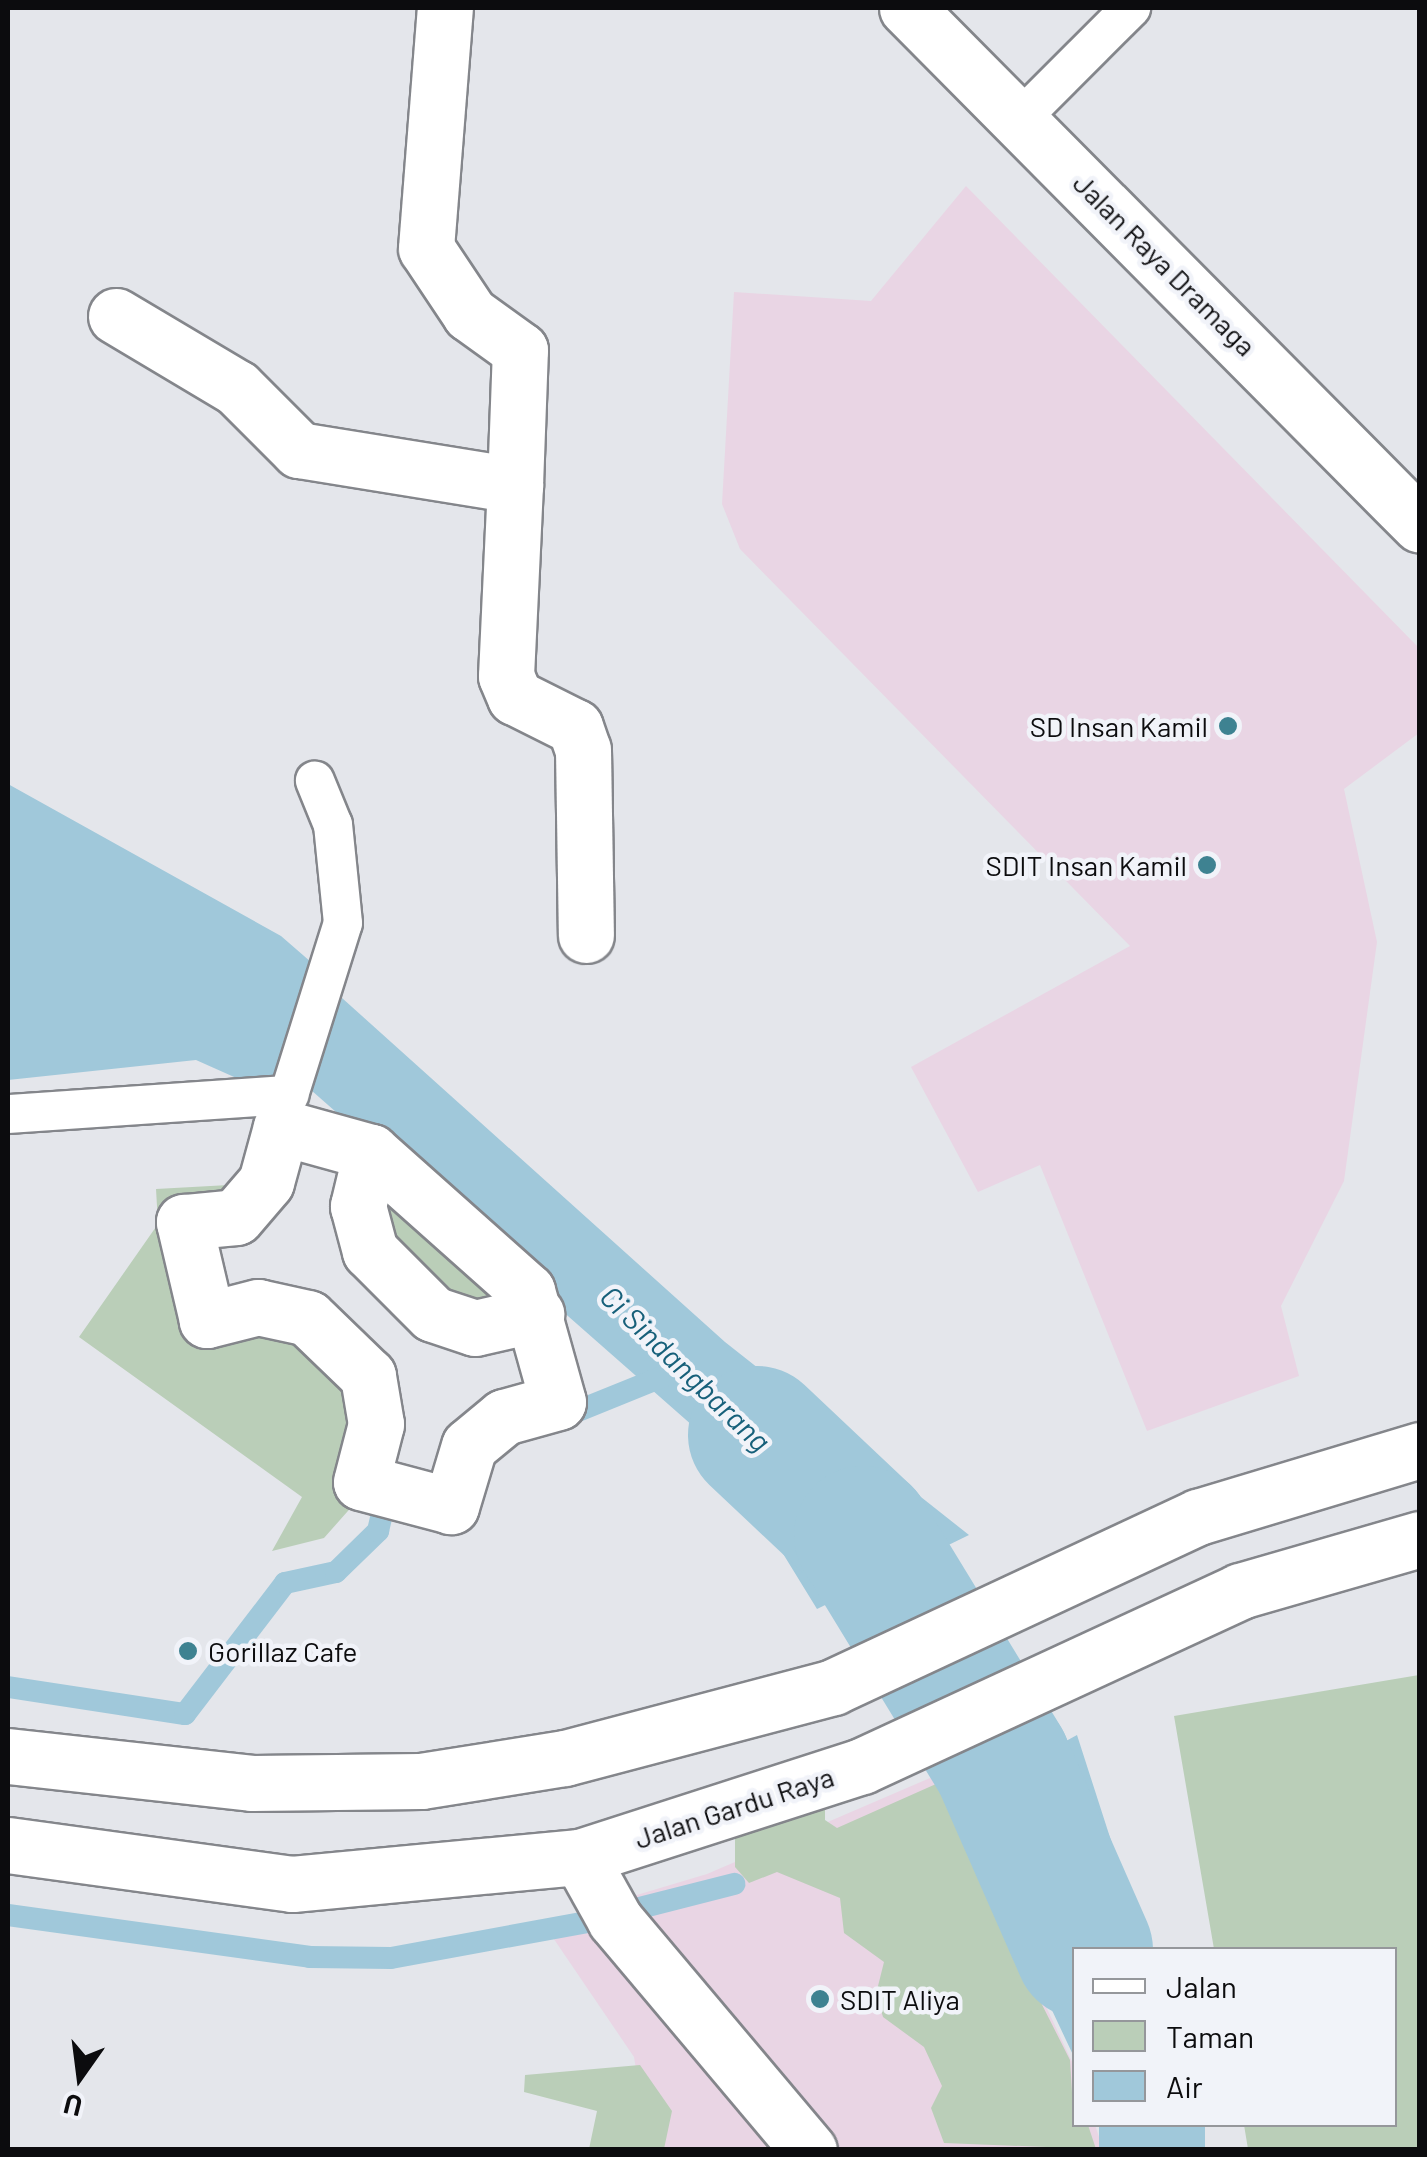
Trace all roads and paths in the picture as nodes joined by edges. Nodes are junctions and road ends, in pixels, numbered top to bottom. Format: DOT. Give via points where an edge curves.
graph roads {
  1 [pos="446,8"];
  2 [pos="907,8"];
  3 [pos="1131,8"];
  4 [pos="1021,118"];
  5 [pos="116,316"];
  6 [pos="515,485"];
  7 [pos="1420,525"];
  8 [pos="315,781"];
  9 [pos="586,935"];
  10 [pos="283,1104"];
  11 [pos="8,1114"];
  12 [pos="371,1152"];
  13 [pos="536,1314"];
  14 [pos="1420,1450"];
  15 [pos="1420,1539"];
  16 [pos="8,1756"];
  17 [pos="8,1846"];
  18 [pos="580,1857"];
  19 [pos="810,2150"];
  1 -- 6 [label="main road" via="426,248 470,314 520,350"];
  2 -- 4 [label="main road, Jalan Raya Dramaga"];
  3 -- 4 [label="lane"];
  4 -- 7 [label="main road, Jalan Raya Dramaga"];
  5 -- 6 [label="main road" via="238,388 299,450"];
  6 -- 9 [label="main road" via="506,676 516,697 575,727 583,750"];
  8 -- 10 [label="lane" via="343,881 334,966"];
  10 -- 11 [label="lane" via="212,1097"];
  10 -- 12 [label="main road"];
  10 -- 13 [label="main road" via="266,1182 236,1217 184,1222 206,1320 258,1307 308,1318 368,1376 376,1424 361,1482 451,1506 469,1446 504,1416 558,1402"];
  12 -- 13 [label="main road" via="527,1291"];
  12 -- 13 [label="main road" via="358,1230 433,1314 452,1327 475,1328"];
  14 -- 16 [label="main road" via="1198,1517 833,1687 565,1758 421,1780 252,1783"];
  15 -- 18 [label="main road, Jalan Gardu Raya" via="1240,1591 862,1766"];
  17 -- 18 [label="main road, Jalan Gardu Raya" via="292,1884"];
  18 -- 19 [label="main road" via="615,1920"];
}
